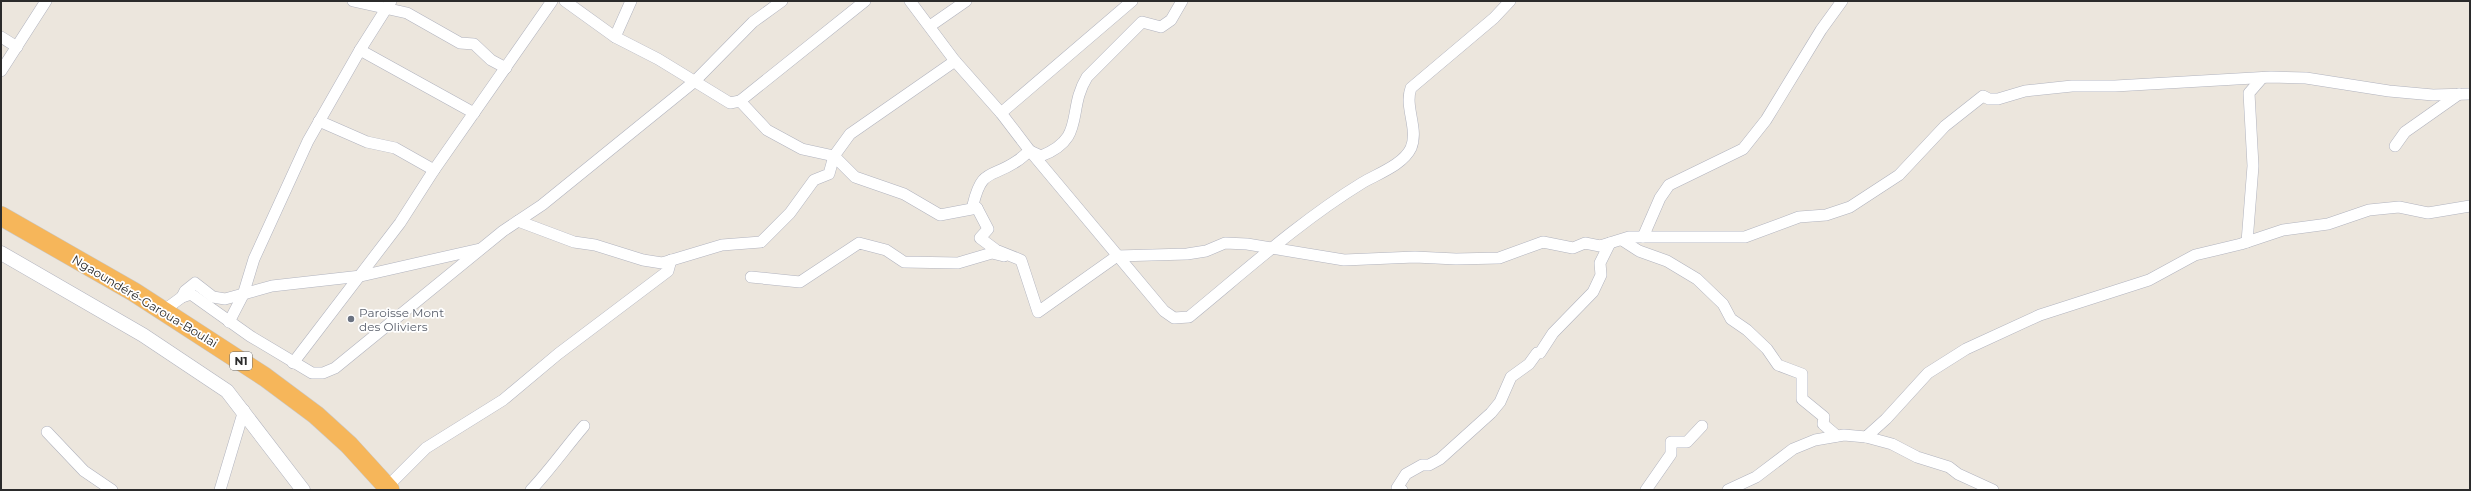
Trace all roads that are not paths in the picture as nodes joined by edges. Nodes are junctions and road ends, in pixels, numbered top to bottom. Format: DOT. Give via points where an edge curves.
graph roads {
  1 [pos="46,1"];
  2 [pos="353,1"];
  3 [pos="552,1"];
  4 [pos="565,1"];
  5 [pos="631,1"];
  6 [pos="782,1"];
  7 [pos="865,1"];
  8 [pos="910,1"];
  9 [pos="966,1"];
  10 [pos="1132,1"];
  11 [pos="1182,1"];
  12 [pos="1510,1"];
  13 [pos="1842,1"];
  14 [pos="389,6"];
  15 [pos="930,26"];
  16 [pos="1,37"];
  17 [pos="615,37"];
  18 [pos="17,47"];
  19 [pos="360,50"];
  20 [pos="955,61"];
  21 [pos="506,68"];
  22 [pos="1,71"];
  23 [pos="2262,78"];
  24 [pos="695,81"];
  25 [pos="2465,94"];
  26 [pos="740,101"];
  27 [pos="474,113"];
  28 [pos="1001,113"];
  29 [pos="319,121"];
  30 [pos="2395,146"];
  31 [pos="1030,151"];
  32 [pos="834,156"];
  33 [pos="434,170"];
  34 [pos="2470,206"];
  35 [pos="977,208"];
  36 [pos="1,216"];
  37 [pos="518,221"];
  38 [pos="1643,237"];
  39 [pos="1622,240"];
  40 [pos="2247,242"];
  41 [pos="1610,243"];
  42 [pos="481,249"];
  43 [pos="1272,249"];
  44 [pos="1,253"];
  45 [pos="1118,256"];
  46 [pos="1014,258"];
  47 [pos="671,260"];
  48 [pos="361,276"];
  49 [pos="750,277"];
  50 [pos="243,295"];
  51 [pos="182,297"];
  52 [pos="163,311"];
  53 [pos="229,322"];
  54 [pos="293,363"];
  55 [pos="244,410"];
  56 [pos="584,426"];
  57 [pos="1702,426"];
  58 [pos="47,432"];
  59 [pos="1837,436"];
  60 [pos="1866,437"];
  61 [pos="389,488"];
  62 [pos="112,490"];
  63 [pos="220,490"];
  64 [pos="303,490"];
  65 [pos="531,490"];
  66 [pos="1402,490"];
  67 [pos="1646,490"];
  68 [pos="1728,490"];
  69 [pos="1993,490"];
  1 -- 18 [label="street"];
  2 -- 14 [label="street"];
  3 -- 21 [label="street"];
  4 -- 17 [label="street"];
  5 -- 17 [label="street"];
  6 -- 24 [label="street" via="753,22"];
  7 -- 26 [label="street"];
  8 -- 15 [label="street"];
  9 -- 15 [label="street"];
  10 -- 28 [label="street"];
  11 -- 31 [label="street" via="1171,20 1161,27 1142,22 1087,77 1081,87 1070,135 1065,143 1041,156"];
  12 -- 43 [label="street" via="1494,18 1410,88 1408,102 1413,138 1410,149 1398,162 1346,193"];
  13 -- 38 [label="street" via="1821,30 1766,120 1743,149 1669,185 1660,198"];
  14 -- 19 [label="street"];
  14 -- 21 [label="street" via="407,13 460,43 474,44 491,60"];
  15 -- 20 [label="street"];
  16 -- 18 [label="street"];
  17 -- 24 [label="street"];
  18 -- 22 [label="street"];
  19 -- 27 [label="street"];
  19 -- 29 [label="street"];
  20 -- 28 [label="street"];
  20 -- 32 [label="street" via="850,134"];
  21 -- 27 [label="street"];
  23 -- 25 [label="street" via="2306,78 2433,95"];
  23 -- 38 [label="street" via="2072,86 2025,91 1989,100 1982,96 1945,126 1899,175 1850,207 1826,215 1799,217 1745,237"];
  23 -- 40 [label="street" via="2249,93 2253,166"];
  24 -- 26 [label="street" via="730,104"];
  24 -- 37 [label="street" via="554,196"];
  25 -- 30 [label="street" via="2405,132"];
  26 -- 32 [label="street" via="767,130 802,149"];
  27 -- 33 [label="street"];
  28 -- 31 [label="street"];
  29 -- 33 [label="street" via="368,142 395,148"];
  29 -- 50 [label="street" via="254,259"];
  31 -- 35 [label="street" via="1018,161 986,175 976,196 974,205"];
  31 -- 45 [label="street"];
  32 -- 35 [label="street" via="855,177 904,194 940,215"];
  32 -- 47 [label="street" via="829,174 814,180 790,212 762,242 722,245"];
  33 -- 48 [label="street" via="400,223"];
  34 -- 40 [label="street" via="2428,213 2399,207 2369,210 2328,224 2283,230"];
  35 -- 46 [label="street" via="988,229 980,238"];
  36 -- 52 [label="highway, Ngaoundéré-Garoua-Boulai / N1"];
  37 -- 42 [label="street"];
  37 -- 47 [label="street" via="574,242 595,245 653,262"];
  38 -- 39 [label="street"];
  39 -- 41 [label="street"];
  39 -- 59 [label="street" via="1639,251 1667,261 1697,279 1723,304 1737,325 1748,330 1767,349 1778,365 1802,374 1802,399 1824,417 1823,424"];
  40 -- 60 [label="street" via="2195,255 2149,280 2040,315 1966,349 1928,373 1875,431"];
  41 -- 43 [label="street" via="1600,246 1585,243 1572,248 1542,242 1499,258 1415,257 1344,260"];
  41 -- 66 [label="street" via="1600,263 1601,275 1593,292 1553,333 1529,364 1511,377 1500,402 1491,413 1440,459 1429,465 1422,464 1406,474 1397,488"];
  42 -- 48 [label="street"];
  42 -- 54 [label="street" via="335,368 323,374 312,373"];
  43 -- 45 [label="street" via="1225,243 1206,251 1187,254"];
  43 -- 45 [label="street" via="1189,317 1174,318 1164,311"];
  44 -- 55 [label="street" via="143,335 204,374 227,391"];
  45 -- 46 [label="street" via="1038,312 1021,260"];
  46 -- 49 [label="street" via="992,253 958,263 904,262 886,250 860,243 800,282"];
  47 -- 61 [label="street" via="668,271 558,354 503,400 426,448"];
  48 -- 50 [label="street" via="272,286"];
  48 -- 54 [label="street"];
  50 -- 51 [label="street" via="225,299 213,297 195,283"];
  50 -- 53 [label="street"];
  51 -- 52 [label="street"];
  51 -- 53 [label="street" via="191,294"];
  52 -- 61 [label="highway, Ngaoundéré-Garoua-Boulai / N1" via="265,377 316,415 349,445"];
  53 -- 54 [label="street"];
  55 -- 63 [label="street"];
  55 -- 64 [label="street"];
  56 -- 65 [label="street"];
  57 -- 67 [label="street" via="1687,442 1671,442 1671,454"];
  58 -- 62 [label="street" via="84,471"];
  59 -- 60 [label="street"];
  59 -- 68 [label="street" via="1793,448 1756,477"];
  60 -- 69 [label="street" via="1892,444 1917,457 1949,466 1958,474"];
}
